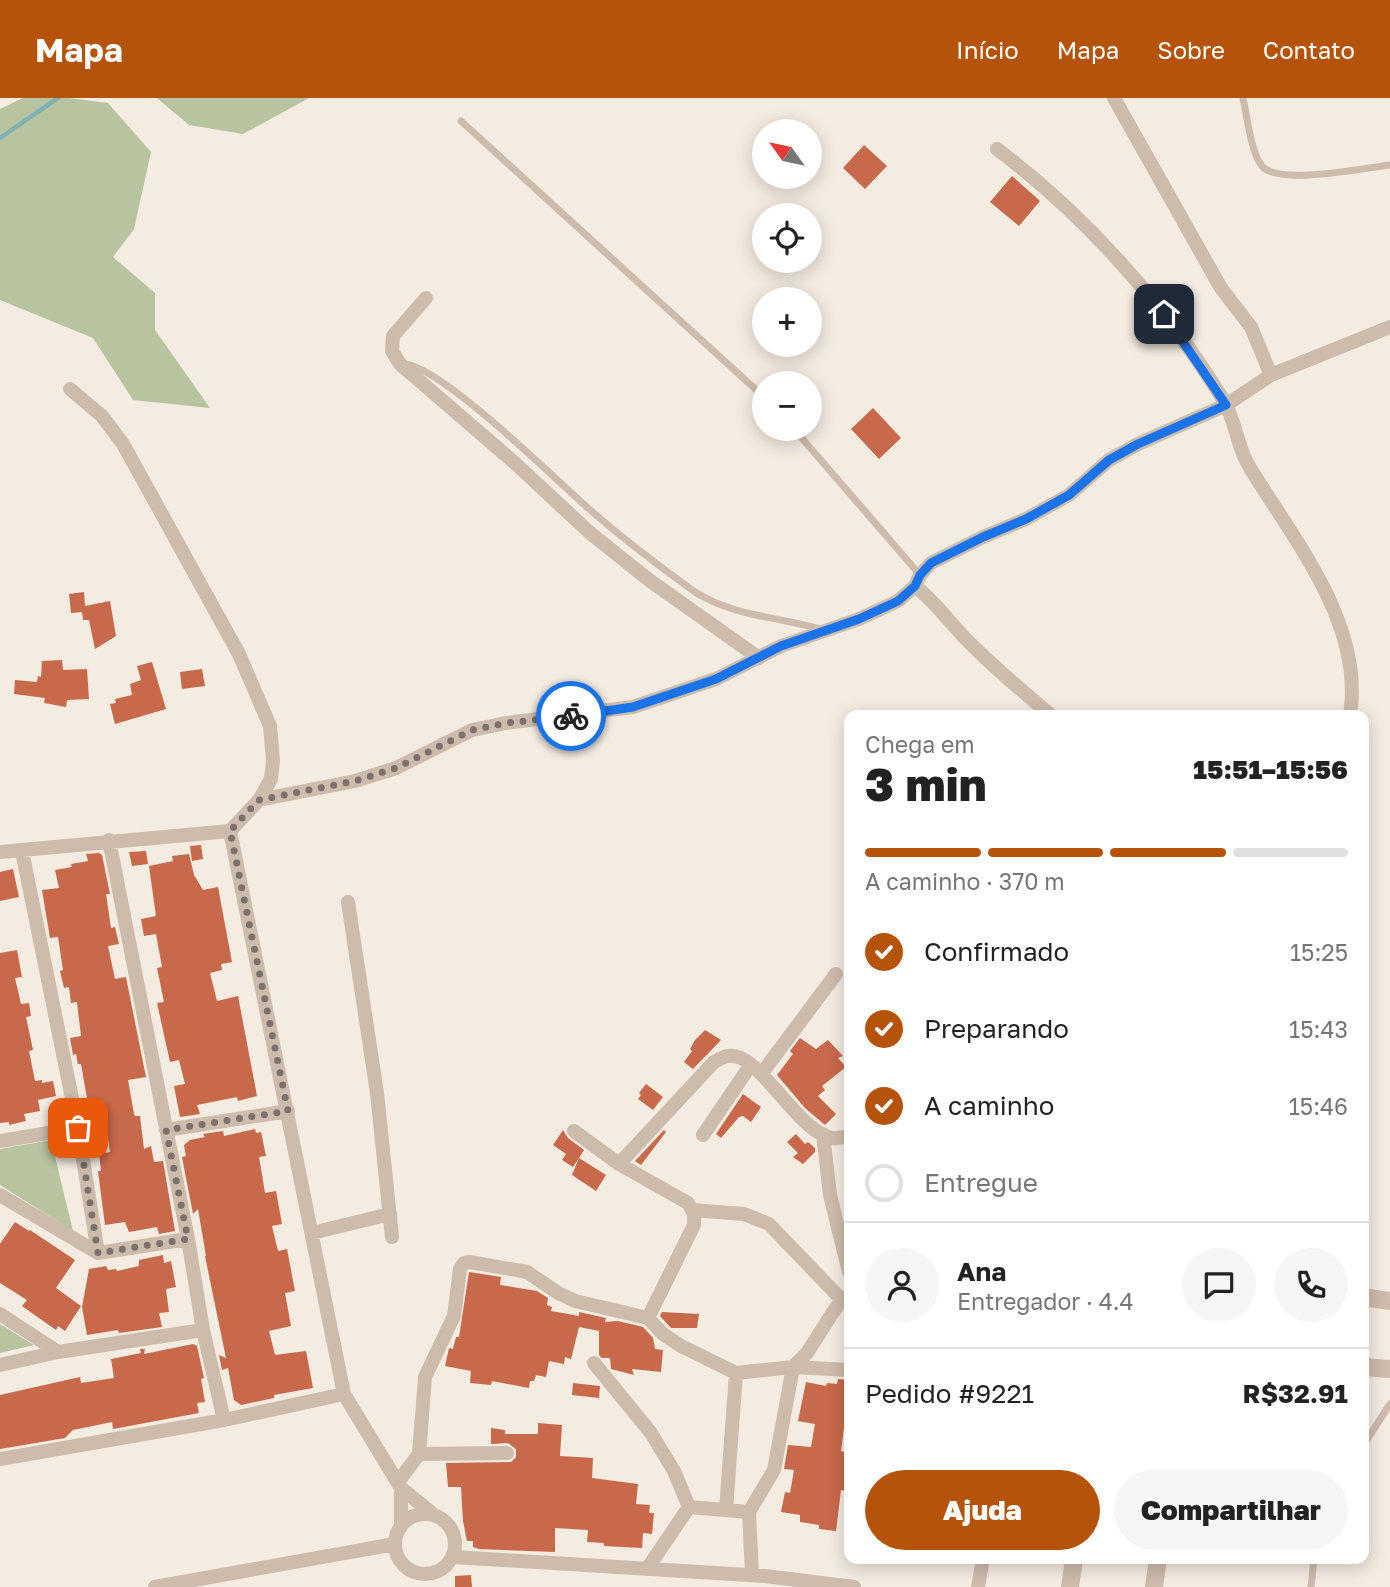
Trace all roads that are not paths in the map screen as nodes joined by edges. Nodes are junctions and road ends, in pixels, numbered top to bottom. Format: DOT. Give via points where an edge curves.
graph roads {
  1 [pos="1114,98"];
  2 [pos="1243,98"];
  3 [pos="461,121"];
  4 [pos="998,149"];
  5 [pos="1390,165"];
  6 [pos="426,298"];
  7 [pos="1390,327"];
  8 [pos="400,364"];
  9 [pos="1271,375"];
  10 [pos="752,386"];
  11 [pos="70,389"];
  12 [pos="1226,405"];
  13 [pos="804,441"];
  14 [pos="918,580"];
  15 [pos="824,631"];
  16 [pos="759,658"];
  17 [pos="1045,710"];
  18 [pos="1351,710"];
  19 [pos="259,800"];
  20 [pos="230,831"];
  21 [pos="108,841"];
  22 [pos="22,851"];
  23 [pos="0,852"];
  24 [pos="348,902"];
  25 [pos="836,974"];
  26 [pos="756,1070"];
  27 [pos="288,1111"];
  28 [pos="78,1128"];
  29 [pos="166,1130"];
  30 [pos="574,1131"];
  31 [pos="703,1135"];
  32 [pos="824,1135"];
  33 [pos="844,1137"];
  34 [pos="0,1141"];
  35 [pos="619,1164"];
  36 [pos="0,1195"];
  37 [pos="692,1210"];
  38 [pos="390,1214"];
  39 [pos="312,1233"];
  40 [pos="392,1237"];
  41 [pos="188,1239"];
  42 [pos="844,1252"];
  43 [pos="98,1253"];
  44 [pos="1369,1296"];
  45 [pos="844,1297"];
  46 [pos="844,1299"];
  47 [pos="1390,1301"];
  48 [pos="0,1314"];
  49 [pos="648,1318"];
  50 [pos="204,1330"];
  51 [pos="58,1352"];
  52 [pos="594,1363"];
  53 [pos="0,1365"];
  54 [pos="793,1367"];
  55 [pos="1369,1367"];
  56 [pos="1390,1369"];
  57 [pos="844,1370"];
  58 [pos="736,1373"];
  59 [pos="344,1394"];
  60 [pos="1390,1404"];
  61 [pos="224,1419"];
  62 [pos="1369,1437"];
  63 [pos="507,1453"];
  64 [pos="419,1454"];
  65 [pos="0,1459"];
  66 [pos="400,1485"];
  67 [pos="689,1507"];
  68 [pos="726,1510"];
  69 [pos="749,1513"];
  70 [pos="434,1515"];
  71 [pos="401,1527"];
  72 [pos="395,1544"];
  73 [pos="453,1557"];
  74 [pos="982,1564"];
  75 [pos="1073,1564"];
  76 [pos="1157,1564"];
  77 [pos="1313,1564"];
  78 [pos="647,1569"];
  79 [pos="760,1579"];
  80 [pos="429,1581"];
  81 [pos="155,1587"];
  82 [pos="854,1587"];
  83 [pos="978,1587"];
  84 [pos="1070,1587"];
  85 [pos="1154,1587"];
  86 [pos="1311,1587"];
  1 -- 9 [label="street" via="1221,288 1251,327"];
  2 -- 5 [label="lane" via="1261,166 1274,175 1293,177"];
  3 -- 10 [label="lane"];
  4 -- 12 [label="street" via="1032,175 1113,254 1164,314"];
  6 -- 8 [label="street" via="393,336 392,351"];
  7 -- 9 [label="street"];
  8 -- 15 [label="lane" via="426,371 478,410 654,562 712,603"];
  8 -- 16 [label="street" via="589,532"];
  9 -- 12 [label="street"];
  11 -- 19 [label="street" via="102,416 124,444 239,654 270,726 271,779"];
  12 -- 14 [label="street" via="1109,460 1069,495 931,563"];
  12 -- 18 [label="street" via="1242,453 1297,539 1342,631 1352,669"];
  13 -- 14 [label="lane"];
  14 -- 15 [label="street" via="898,601"];
  14 -- 17 [label="street" via="961,635"];
  15 -- 16 [label="street"];
  16 -- 19 [label="street" via="716,679 633,707 472,730 396,768"];
  19 -- 20 [label="street"];
  20 -- 21 [label="street"];
  20 -- 27 [label="street"];
  21 -- 22 [label="street"];
  21 -- 29 [label="street"];
  22 -- 23 [label="street"];
  22 -- 28 [label="street"];
  24 -- 38 [label="street"];
  25 -- 26 [label="street"];
  26 -- 31 [label="street"];
  26 -- 32 [label="street"];
  26 -- 35 [label="street" via="738,1057 727,1055 714,1062"];
  27 -- 29 [label="street"];
  27 -- 39 [label="street"];
  28 -- 34 [label="street"];
  28 -- 43 [label="street"];
  29 -- 41 [label="street"];
  30 -- 35 [label="street"];
  32 -- 33 [label="street"];
  32 -- 42 [label="street" via="830,1195"];
  35 -- 37 [label="street" via="688,1203"];
  36 -- 43 [label="street"];
  37 -- 45 [label="street" via="744,1214 769,1224"];
  37 -- 49 [label="street" via="694,1225"];
  38 -- 39 [label="street"];
  38 -- 40 [label="street"];
  39 -- 59 [label="street"];
  41 -- 43 [label="street"];
  41 -- 50 [label="street"];
  44 -- 47 [label="street"];
  46 -- 54 [label="street"];
  48 -- 51 [label="street"];
  49 -- 58 [label="street" via="681,1346"];
  49 -- 64 [label="street" via="575,1301 527,1272 464,1263 454,1316 425,1377"];
  50 -- 51 [label="street"];
  50 -- 61 [label="street"];
  51 -- 53 [label="street"];
  52 -- 67 [label="street" via="651,1433"];
  54 -- 57 [label="street"];
  54 -- 58 [label="street"];
  54 -- 69 [label="street" via="774,1470"];
  55 -- 56 [label="street"];
  58 -- 68 [label="street"];
  59 -- 61 [label="street"];
  59 -- 66 [label="street"];
  60 -- 62 [label="lane"];
  61 -- 65 [label="street"];
  63 -- 64 [label="street"];
  64 -- 66 [label="street"];
  66 -- 70 [label="street"];
  66 -- 71 [label="street"];
  67 -- 68 [label="street"];
  67 -- 78 [label="street"];
  68 -- 69 [label="street"];
  69 -- 79 [label="street"];
  70 -- 71 [label="street" via="415,1515"];
  70 -- 73 [label="street" via="454,1532"];
  71 -- 72 [label="street"];
  72 -- 80 [label="street" via="402,1563"];
  72 -- 81 [label="street"];
  73 -- 78 [label="street"];
  73 -- 80 [label="street"];
  74 -- 83 [label="street"];
  75 -- 84 [label="street"];
  76 -- 85 [label="street"];
  77 -- 86 [label="lane"];
  78 -- 79 [label="street"];
  79 -- 82 [label="street"];
}
